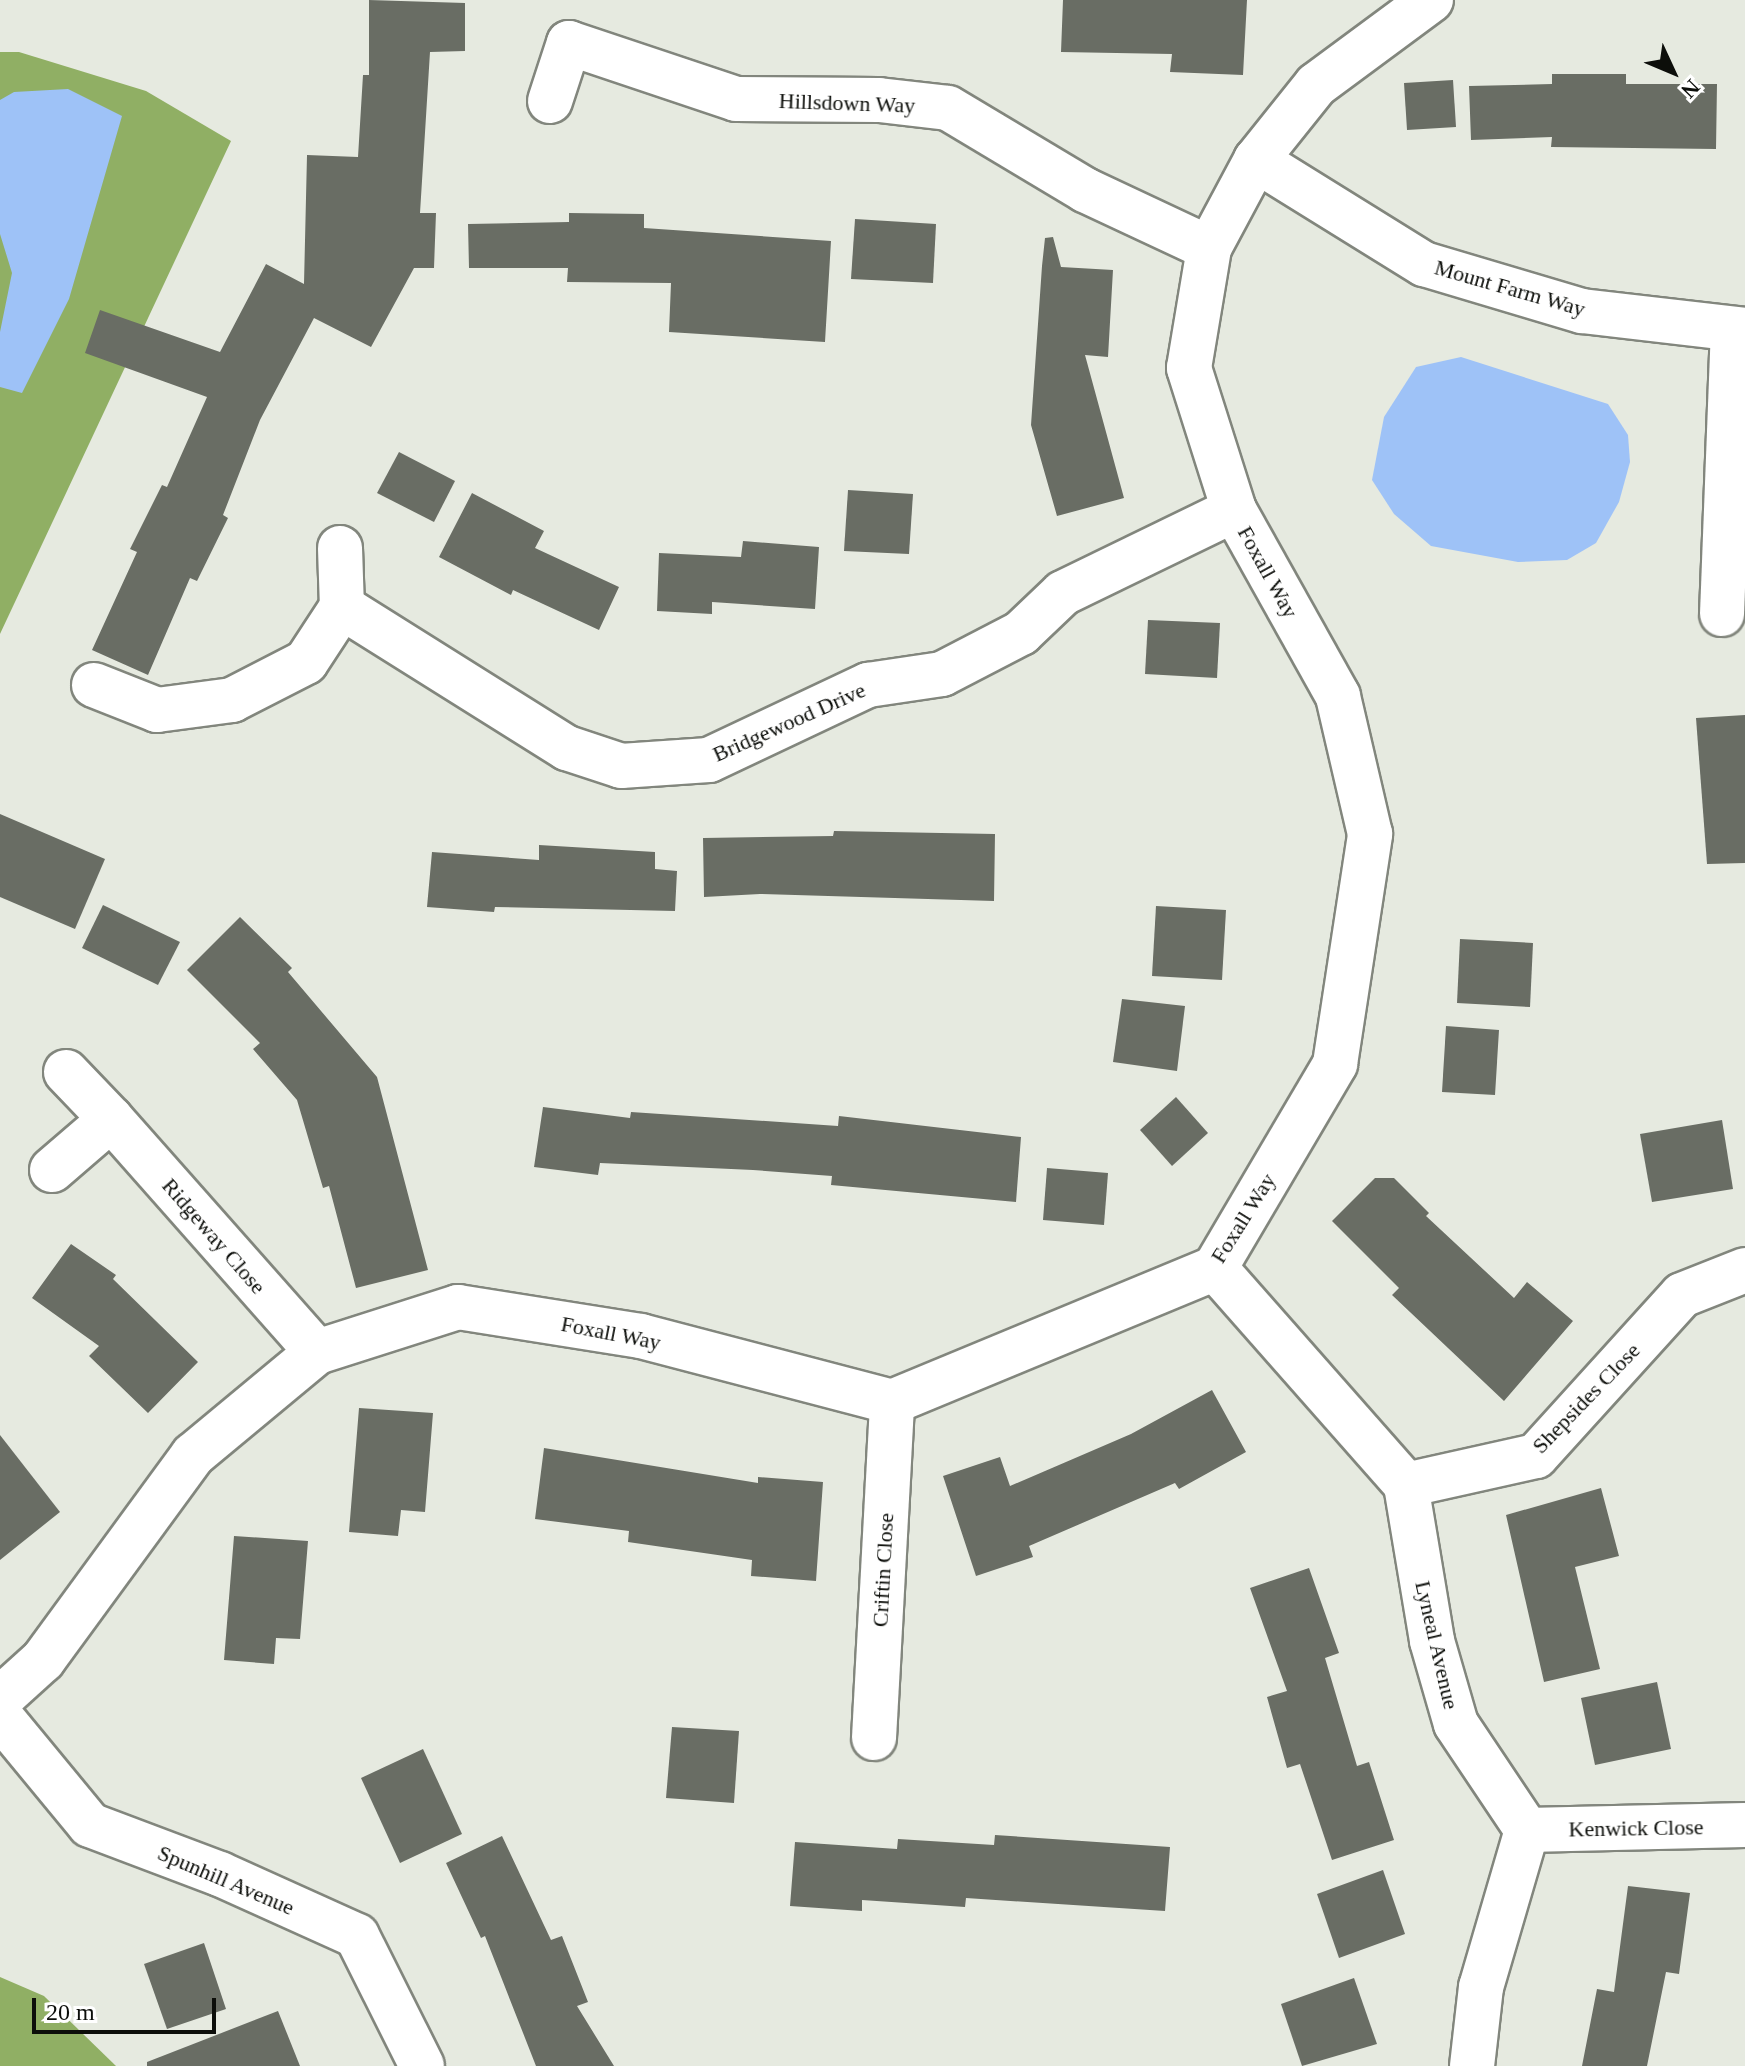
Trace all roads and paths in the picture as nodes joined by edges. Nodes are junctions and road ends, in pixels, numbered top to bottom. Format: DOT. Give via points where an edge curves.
graph roads {
  1 [pos="1431,0"];
  2 [pos="550,101"];
  3 [pos="1256,160"];
  4 [pos="1209,248"];
  5 [pos="1739,330"];
  6 [pos="1234,510"];
  7 [pos="340,548"];
  8 [pos="342,607"];
  9 [pos="1722,614"];
  10 [pos="94,685"];
  11 [pos="66,1072"];
  12 [pos="111,1119"];
  13 [pos="52,1170"];
  14 [pos="1215,1268"];
  15 [pos="1745,1270"];
  16 [pos="317,1352"];
  17 [pos="892,1402"];
  18 [pos="1406,1485"];
  19 [pos="0,1699"];
  20 [pos="0,1716"];
  21 [pos="874,1738"];
  22 [pos="1745,1825"];
  23 [pos="1527,1830"];
  24 [pos="422,2066"];
  25 [pos="1472,2066"];
  1 -- 3 [label="street, Foxall Way" via="1316,85"];
  2 -- 4 [label="street, Hillsdown Way" via="569,43 736,99 879,100 948,108 1085,190"];
  3 -- 4 [label="street, Foxall Way"];
  3 -- 5 [label="street, Mount Farm Way" via="1424,264 1582,311"];
  4 -- 6 [label="street, Foxall Way" via="1189,368"];
  5 -- 9 [label="street"];
  6 -- 8 [label="street, Bridgewood Drive" via="1063,593 1021,633 942,674 868,685 709,760 621,766 567,748"];
  6 -- 14 [label="street, Foxall Way" via="1338,696 1370,834 1335,1064"];
  7 -- 8 [label="street"];
  8 -- 10 [label="street" via="306,662 232,700 157,710"];
  11 -- 12 [label="street, Ridgeway Close"];
  12 -- 13 [label="street"];
  12 -- 16 [label="street, Ridgeway Close"];
  14 -- 17 [label="street, Foxall Way"];
  14 -- 18 [label="street"];
  15 -- 18 [label="street, Shepsides Close" via="1682,1295 1536,1456"];
  16 -- 17 [label="street, Foxall Way" via="458,1307 641,1336"];
  16 -- 19 [label="street, Foxall Way" via="193,1455 43,1660"];
  17 -- 21 [label="street, Criftin Close"];
  18 -- 23 [label="street, Lyneal Avenue" via="1432,1641 1456,1724"];
  20 -- 24 [label="street, Spunhill Avenue" via="90,1825 220,1874 357,1936"];
  22 -- 23 [label="street, Kenwick Close"];
  23 -- 25 [label="street" via="1481,1987"];
}
